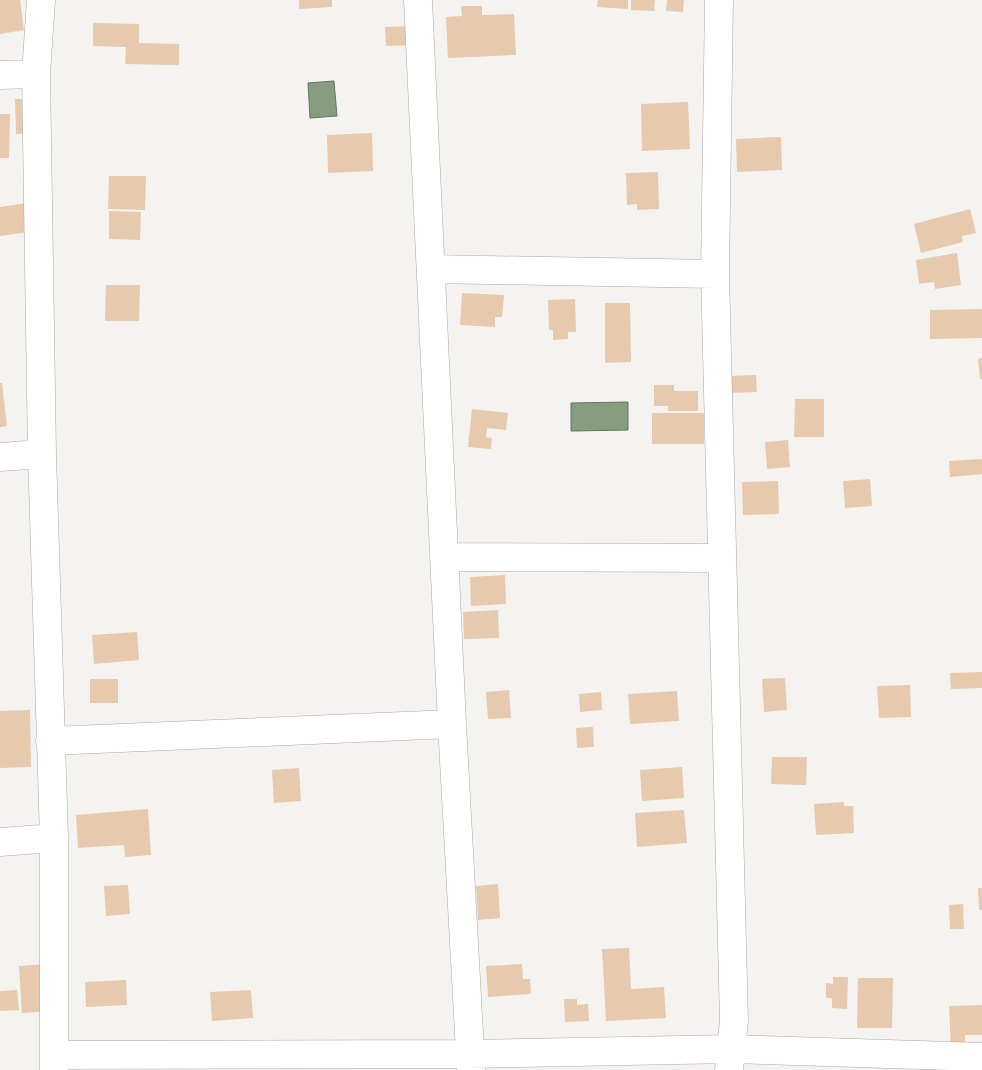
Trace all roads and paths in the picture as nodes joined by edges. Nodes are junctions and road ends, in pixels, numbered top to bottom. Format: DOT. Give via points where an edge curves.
graph roads {
  1 [pos="41,0"];
  2 [pos="418,0"];
  3 [pos="719,0"];
  4 [pos="36,74"];
  5 [pos="0,75"];
  6 [pos="431,269"];
  7 [pos="714,274"];
  8 [pos="42,454"];
  9 [pos="0,457"];
  10 [pos="444,557"];
  11 [pos="721,558"];
  12 [pos="452,724"];
  13 [pos="50,741"];
  14 [pos="54,838"];
  15 [pos="0,842"];
  16 [pos="982,1057"];
  17 [pos="730,1060"];
  18 [pos="54,1062"];
  19 [pos="471,1062"];
  1 -- 4 [label="street"];
  2 -- 6 [label="street"];
  3 -- 7 [label="street"];
  4 -- 5 [label="street"];
  4 -- 8 [label="street"];
  6 -- 7 [label="street"];
  6 -- 10 [label="street"];
  7 -- 11 [label="street"];
  8 -- 9 [label="street"];
  8 -- 13 [label="street"];
  10 -- 11 [label="street"];
  10 -- 12 [label="street"];
  11 -- 17 [label="street" via="734,1021"];
  12 -- 13 [label="street"];
  12 -- 19 [label="street"];
  13 -- 14 [label="street"];
  14 -- 15 [label="street"];
  14 -- 18 [label="street"];
  16 -- 17 [label="street"];
  17 -- 19 [label="street"];
  18 -- 19 [label="street"];
}
